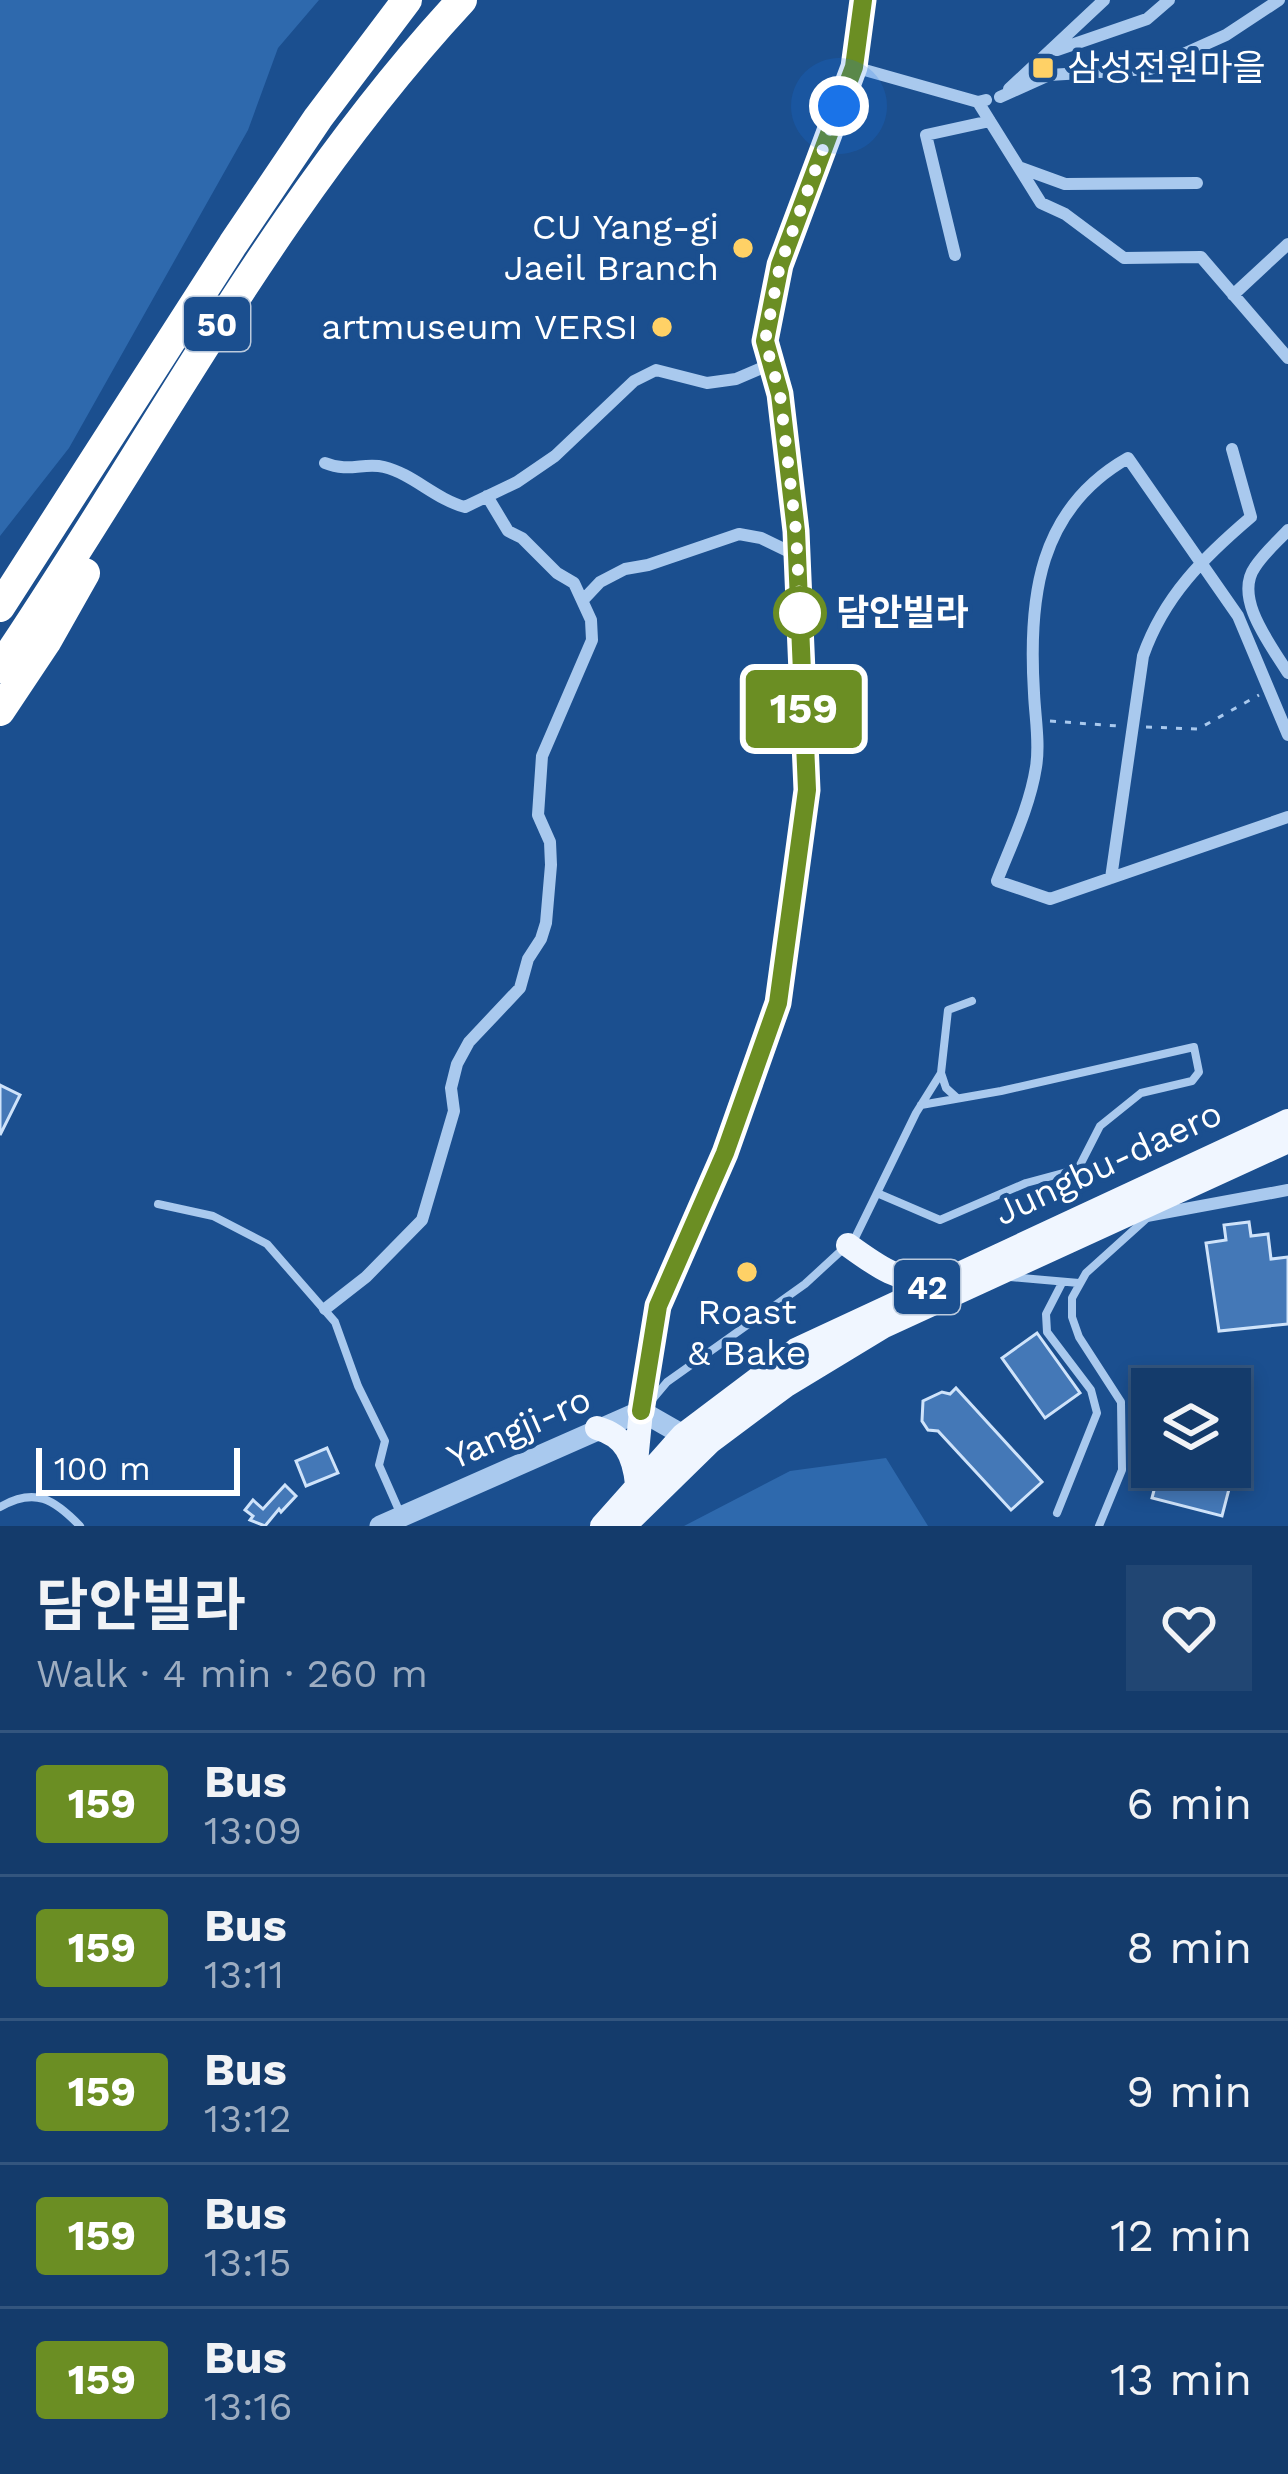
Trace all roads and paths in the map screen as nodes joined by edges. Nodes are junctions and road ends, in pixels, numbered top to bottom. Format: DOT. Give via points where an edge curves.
graph roads {
  1 [pos="407,0"];
  2 [pos="462,0"];
  3 [pos="863,0"];
  4 [pos="1104,0"];
  5 [pos="1169,0"];
  6 [pos="1279,0"];
  7 [pos="1052,51"];
  8 [pos="854,67"];
  9 [pos="1000,98"];
  10 [pos="979,102"];
  11 [pos="990,121"];
  12 [pos="1019,168"];
  13 [pos="1197,183"];
  14 [pos="1288,244"];
  15 [pos="955,255"];
  16 [pos="1233,295"];
  17 [pos="1288,358"];
  18 [pos="771,364"];
  19 [pos="147,441"];
  20 [pos="1232,449"];
  21 [pos="325,463"];
  22 [pos="487,496"];
  23 [pos="1288,530"];
  24 [pos="797,556"];
  25 [pos="1199,561"];
  26 [pos="584,599"];
  27 [pos="0,607"];
  28 [pos="0,668"];
  29 [pos="1287,671"];
  30 [pos="1269,684"];
  31 [pos="0,711"];
  32 [pos="1036,720"];
  33 [pos="1133,727"];
  34 [pos="1288,735"];
  35 [pos="1288,817"];
  36 [pos="1111,878"];
  37 [pos="972,1001"];
  38 [pos="941,1073"];
  39 [pos="958,1098"];
  40 [pos="921,1105"];
  41 [pos="1288,1121"];
  42 [pos="1288,1141"];
  43 [pos="1288,1190"];
  44 [pos="877,1193"];
  45 [pos="158,1204"];
  46 [pos="1149,1217"];
  47 [pos="1117,1220"];
  48 [pos="854,1235"];
  49 [pos="1000,1276"];
  50 [pos="938,1282"];
  51 [pos="1062,1283"];
  52 [pos="1081,1283"];
  53 [pos="325,1309"];
  54 [pos="641,1411"];
  55 [pos="597,1428"];
  56 [pos="682,1436"];
  57 [pos="636,1477"];
  58 [pos="0,1507"];
  59 [pos="1057,1513"];
  60 [pos="402,1516"];
  61 [pos="608,1524"];
  62 [pos="80,1526"];
  63 [pos="380,1526"];
  64 [pos="1099,1526"];
  1 -- 27 [label="highway, 50" via="232,244"];
  2 -- 19 [label="highway, 50" via="276,234"];
  3 -- 8 [label="street"];
  4 -- 7 [label="street"];
  5 -- 7 [label="street" via="1147,19"];
  6 -- 9 [label="street" via="1150,69 1049,74"];
  7 -- 9 [label="street"];
  8 -- 10 [label="street"];
  8 -- 18 [label="street" via="780,265 765,341"];
  9 -- 10 [label="street"];
  10 -- 11 [label="street"];
  11 -- 12 [label="street"];
  11 -- 15 [label="street" via="926,135"];
  12 -- 13 [label="street" via="1065,184"];
  12 -- 16 [label="street" via="1041,203 1124,258 1201,257"];
  14 -- 16 [label="street"];
  16 -- 17 [label="street"];
  18 -- 22 [label="street" via="707,383 656,370 555,456"];
  18 -- 24 [label="street"];
  19 -- 28 [label="highway, 50"];
  19 -- 31 [label="highway" via="65,611"];
  20 -- 25 [label="street" via="1251,518"];
  21 -- 22 [label="street" via="341,470 380,465 465,507"];
  22 -- 26 [label="street" via="508,530"];
  23 -- 29 [label="street" via="1246,587"];
  24 -- 26 [label="street" via="739,534 625,569"];
  24 -- 54 [label="street" via="807,790 778,1003 658,1306"];
  25 -- 30 [label="street" via="1238,616"];
  25 -- 32 [label="street" via="1128,458 1098,475 1065,513 1043,559 1032,643"];
  25 -- 33 [label="street" via="1155,623"];
  26 -- 53 [label="street" via="592,640 542,756 538,815 551,865 541,939 520,988 457,1064 454,1111 422,1220"];
  29 -- 30 [label="street"];
  30 -- 33 [label="path" via="1198,729"];
  30 -- 34 [label="street"];
  32 -- 33 [label="path"];
  32 -- 36 [label="street" via="1036,767 997,881 1050,899"];
  33 -- 36 [label="street"];
  35 -- 36 [label="street"];
  37 -- 38 [label="lane" via="948,1010"];
  38 -- 39 [label="lane"];
  38 -- 40 [label="lane"];
  39 -- 40 [label="lane"];
  39 -- 44 [label="lane" via="1194,1047 1199,1072 1141,1094 1100,1126 1078,1169 940,1220"];
  40 -- 44 [label="lane"];
  41 -- 50 [label="main road, Jungbu-daero / 42"];
  42 -- 47 [label="main road, Jungbu-daero / 42"];
  43 -- 46 [label="street"];
  44 -- 48 [label="lane"];
  45 -- 53 [label="lane" via="213,1216 267,1244"];
  46 -- 47 [label="street"];
  46 -- 52 [label="lane"];
  47 -- 49 [label="main road, Jungbu-daero / 42"];
  48 -- 50 [label="main road" via="885,1272"];
  48 -- 54 [label="lane" via="805,1284 668,1382"];
  49 -- 51 [label="lane"];
  49 -- 61 [label="main road, Jungbu-daero / 42" via="884,1326 785,1386"];
  50 -- 56 [label="main road, Jungbu-daero / 42" via="796,1350"];
  51 -- 52 [label="lane"];
  51 -- 59 [label="lane" via="1046,1314 1047,1331 1097,1413"];
  52 -- 64 [label="lane" via="1072,1298 1078,1337 1121,1402 1122,1470"];
  53 -- 60 [label="lane" via="385,1441 379,1465"];
  54 -- 55 [label="street, Yangji-ro"];
  54 -- 56 [label="street, Yangji-ro"];
  54 -- 57 [label="main road"];
  55 -- 57 [label="main road" via="624,1442"];
  55 -- 60 [label="street, Yangji-ro"];
  56 -- 57 [label="main road, Jungbu-daero / 42"];
  57 -- 61 [label="main road, Jungbu-daero / 42"];
  58 -- 62 [label="lane" via="38,1495"];
  60 -- 63 [label="street, Yangji-ro"];
}
